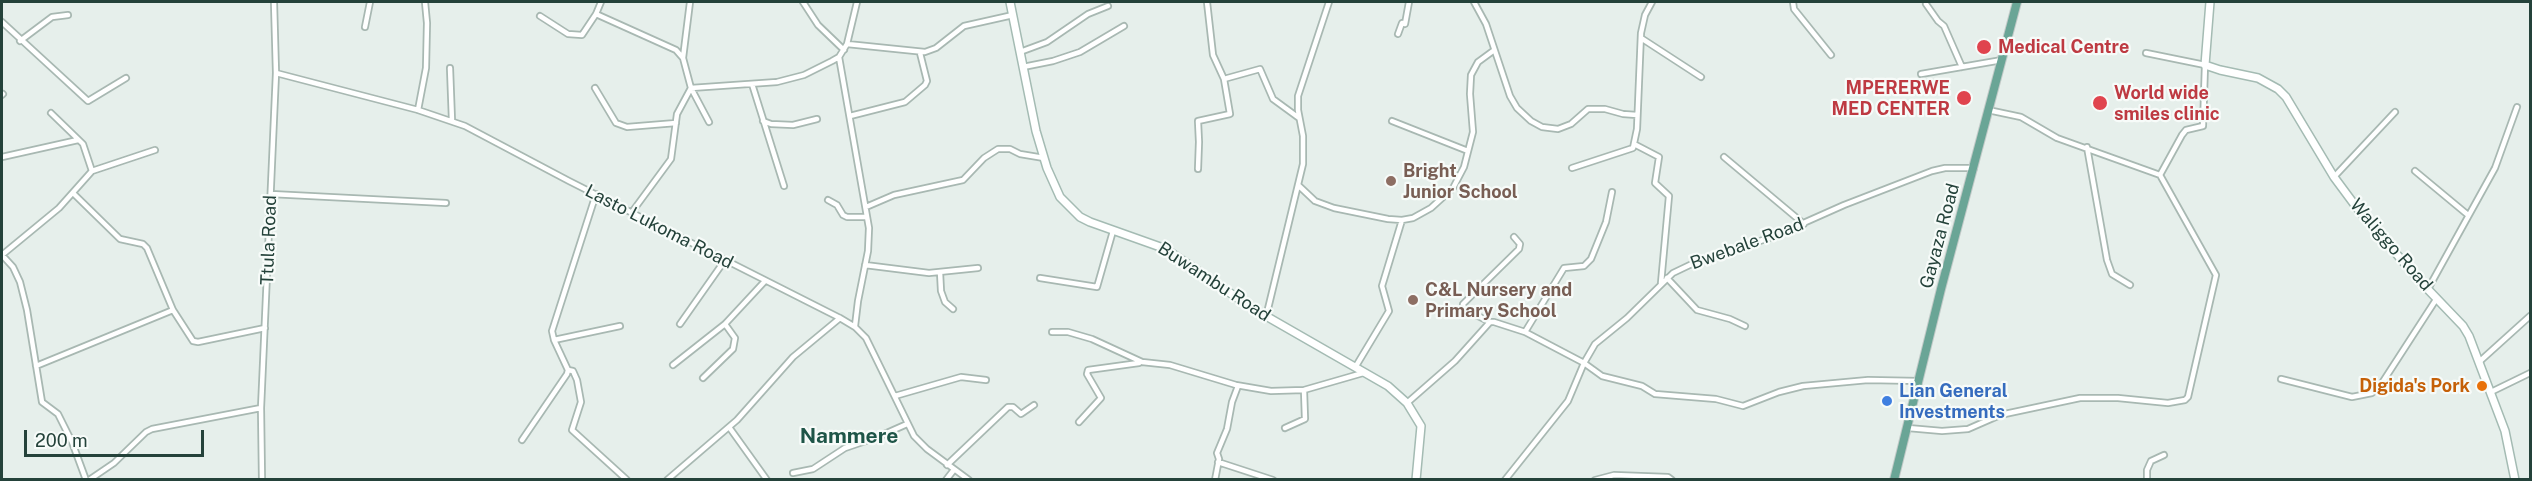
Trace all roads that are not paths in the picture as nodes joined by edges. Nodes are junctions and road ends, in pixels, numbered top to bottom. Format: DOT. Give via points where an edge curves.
graph roads {
  1 [pos="274,2"];
  2 [pos="370,2"];
  3 [pos="425,2"];
  4 [pos="601,2"];
  5 [pos="690,2"];
  6 [pos="803,2"];
  7 [pos="857,2"];
  8 [pos="1010,2"];
  9 [pos="1207,2"];
  10 [pos="1329,2"];
  11 [pos="1408,2"];
  12 [pos="1474,2"];
  13 [pos="1652,2"];
  14 [pos="1793,2"];
  15 [pos="2017,2"];
  16 [pos="2210,2"];
  17 [pos="1926,4"];
  18 [pos="1108,6"];
  19 [pos="596,14"];
  20 [pos="68,15"];
  21 [pos="1013,15"];
  22 [pos="540,16"];
  23 [pos="2,22"];
  24 [pos="1124,26"];
  25 [pos="365,27"];
  26 [pos="1398,34"];
  27 [pos="1641,38"];
  28 [pos="20,40"];
  29 [pos="847,44"];
  30 [pos="844,50"];
  31 [pos="1493,51"];
  32 [pos="1020,52"];
  33 [pos="920,53"];
  34 [pos="2146,53"];
  35 [pos="1831,55"];
  36 [pos="839,57"];
  37 [pos="683,58"];
  38 [pos="2002,60"];
  39 [pos="2205,64"];
  40 [pos="1023,67"];
  41 [pos="1962,67"];
  42 [pos="450,68"];
  43 [pos="276,74"];
  44 [pos="1921,74"];
  45 [pos="1701,77"];
  46 [pos="126,78"];
  47 [pos="1224,79"];
  48 [pos="752,84"];
  49 [pos="595,88"];
  50 [pos="692,88"];
  51 [pos="2517,107"];
  52 [pos="418,110"];
  53 [pos="1988,110"];
  54 [pos="2395,112"];
  55 [pos="51,113"];
  56 [pos="1637,115"];
  57 [pos="850,116"];
  58 [pos="1299,118"];
  59 [pos="817,119"];
  60 [pos="764,120"];
  61 [pos="452,121"];
  62 [pos="1392,121"];
  63 [pos="709,122"];
  64 [pos="676,123"];
  65 [pos="78,140"];
  66 [pos="1634,144"];
  67 [pos="2087,147"];
  68 [pos="155,150"];
  69 [pos="1468,151"];
  70 [pos="2,157"];
  71 [pos="1725,157"];
  72 [pos="1044,158"];
  73 [pos="1572,168"];
  74 [pos="1974,168"];
  75 [pos="1198,169"];
  76 [pos="92,171"];
  77 [pos="2415,171"];
  78 [pos="2160,175"];
  79 [pos="2334,177"];
  80 [pos="1298,185"];
  81 [pos="784,186"];
  82 [pos="1612,192"];
  83 [pos="74,194"];
  84 [pos="271,194"];
  85 [pos="596,194"];
  86 [pos="828,200"];
  87 [pos="446,203"];
  88 [pos="866,207"];
  89 [pos="632,212"];
  90 [pos="2468,215"];
  91 [pos="867,218"];
  92 [pos="1402,220"];
  93 [pos="1804,224"];
  94 [pos="1113,231"];
  95 [pos="1514,237"];
  96 [pos="2,255"];
  97 [pos="725,260"];
  98 [pos="865,265"];
  99 [pos="978,268"];
  100 [pos="940,272"];
  101 [pos="1040,278"];
  102 [pos="1667,278"];
  103 [pos="765,281"];
  104 [pos="1661,283"];
  105 [pos="2130,285"];
  106 [pos="2428,289"];
  107 [pos="2437,298"];
  108 [pos="953,309"];
  109 [pos="173,310"];
  110 [pos="2530,316"];
  111 [pos="1266,317"];
  112 [pos="840,318"];
  113 [pos="1490,322"];
  114 [pos="680,324"];
  115 [pos="725,324"];
  116 [pos="620,326"];
  117 [pos="1745,326"];
  118 [pos="855,327"];
  119 [pos="265,328"];
  120 [pos="1052,332"];
  121 [pos="1525,332"];
  122 [pos="554,340"];
  123 [pos="1142,362"];
  124 [pos="2479,362"];
  125 [pos="1584,363"];
  126 [pos="673,365"];
  127 [pos="36,366"];
  128 [pos="1356,366"];
  129 [pos="568,370"];
  130 [pos="1366,372"];
  131 [pos="2530,373"];
  132 [pos="703,378"];
  133 [pos="2281,379"];
  134 [pos="986,380"];
  135 [pos="1919,381"];
  136 [pos="1238,386"];
  137 [pos="1304,390"];
  138 [pos="2492,392"];
  139 [pos="895,396"];
  140 [pos="1407,403"];
  141 [pos="1034,405"];
  142 [pos="261,408"];
  143 [pos="1078,422"];
  144 [pos="907,424"];
  145 [pos="729,427"];
  146 [pos="1285,428"];
  147 [pos="1908,428"];
  148 [pos="522,440"];
  149 [pos="2164,455"];
  150 [pos="1218,462"];
  151 [pos="947,465"];
  152 [pos="953,471"];
  153 [pos="793,473"];
  154 [pos="1631,477"];
  155 [pos="88,480"];
  156 [pos="262,480"];
  157 [pos="627,480"];
  158 [pos="667,480"];
  159 [pos="767,480"];
  160 [pos="946,480"];
  161 [pos="969,480"];
  162 [pos="1215,480"];
  163 [pos="1273,480"];
  164 [pos="1416,480"];
  165 [pos="1505,480"];
  166 [pos="1595,480"];
  167 [pos="1672,480"];
  168 [pos="1894,480"];
  169 [pos="2147,480"];
  170 [pos="2515,480"];
  1 -- 43 [label="street, Ttula Road"];
  2 -- 25 [label="street"];
  3 -- 52 [label="street" via="426,68"];
  4 -- 19 [label="street"];
  5 -- 37 [label="street"];
  6 -- 30 [label="street" via="818,25"];
  7 -- 29 [label="street"];
  8 -- 21 [label="street, Buwambu Road"];
  9 -- 47 [label="street" via="1213,55"];
  10 -- 58 [label="street" via="1300,89"];
  11 -- 26 [label="street" via="1405,24 1401,23"];
  12 -- 31 [label="street" via="1486,24"];
  13 -- 27 [label="street"];
  14 -- 35 [label="street" via="1794,9"];
  15 -- 38 [label="main road, Gayaza Road"];
  16 -- 39 [label="street"];
  17 -- 41 [label="street" via="1944,26"];
  18 -- 32 [label="street" via="1088,14 1047,42"];
  19 -- 22 [label="street" via="585,33 579,35 568,34"];
  19 -- 37 [label="street" via="670,47"];
  20 -- 28 [label="street" via="52,17"];
  21 -- 32 [label="street, Buwambu Road"];
  21 -- 33 [label="street" via="964,26 936,48"];
  23 -- 28 [label="street"];
  24 -- 40 [label="street" via="1080,52"];
  27 -- 45 [label="street"];
  27 -- 56 [label="street"];
  28 -- 46 [label="street" via="88,101"];
  29 -- 30 [label="street"];
  29 -- 33 [label="street"];
  30 -- 36 [label="street"];
  31 -- 56 [label="street" via="1517,108 1542,127 1565,127 1588,109"];
  31 -- 69 [label="street" via="1478,62 1471,75 1473,132"];
  32 -- 40 [label="street, Buwambu Road"];
  33 -- 57 [label="street" via="926,85 905,102"];
  34 -- 39 [label="street"];
  36 -- 48 [label="street" via="791,79"];
  36 -- 57 [label="street"];
  37 -- 50 [label="street"];
  38 -- 41 [label="street"];
  38 -- 53 [label="main road, Gayaza Road"];
  39 -- 78 [label="street" via="2203,126 2186,130"];
  39 -- 79 [label="street, Waliggo Road" via="2258,78 2278,89"];
  40 -- 72 [label="street, Buwambu Road"];
  41 -- 44 [label="street"];
  42 -- 61 [label="street"];
  43 -- 52 [label="street, Lasto Lukoma Road"];
  43 -- 84 [label="street, Ttula Road"];
  47 -- 58 [label="street" via="1260,69 1273,99"];
  47 -- 75 [label="street" via="1230,114 1198,121"];
  48 -- 50 [label="street"];
  48 -- 60 [label="street"];
  49 -- 64 [label="street" via="616,123"];
  50 -- 63 [label="street"];
  50 -- 64 [label="street"];
  51 -- 90 [label="street" via="2495,168"];
  52 -- 61 [label="street, Lasto Lukoma Road"];
  53 -- 67 [label="street" via="2021,117 2057,138"];
  53 -- 74 [label="main road, Gayaza Road"];
  54 -- 79 [label="street"];
  55 -- 65 [label="street"];
  56 -- 66 [label="street"];
  57 -- 88 [label="street"];
  58 -- 80 [label="street" via="1304,149"];
  59 -- 60 [label="street" via="794,124 771,124"];
  60 -- 81 [label="street"];
  61 -- 85 [label="street, Lasto Lukoma Road"];
  62 -- 69 [label="street"];
  64 -- 89 [label="street" via="671,159"];
  65 -- 70 [label="street"];
  65 -- 76 [label="street"];
  66 -- 73 [label="street" via="1628,151"];
  66 -- 104 [label="street" via="1659,157 1655,183 1669,196"];
  67 -- 78 [label="street"];
  67 -- 105 [label="street" via="2107,260 2112,274"];
  68 -- 76 [label="street"];
  69 -- 92 [label="street" via="1453,188 1431,208"];
  71 -- 93 [label="street"];
  72 -- 88 [label="street" via="998,149 963,180 894,195"];
  72 -- 94 [label="street, Buwambu Road" via="1054,186 1070,208 1080,217"];
  74 -- 93 [label="street, Bwebale Road" via="1932,171"];
  74 -- 135 [label="main road, Gayaza Road"];
  76 -- 83 [label="street"];
  77 -- 90 [label="street"];
  78 -- 147 [label="street" via="2216,275 2188,397 2168,403 2091,397 2000,415 1968,429"];
  79 -- 106 [label="street, Waliggo Road"];
  80 -- 92 [label="street" via="1315,201 1334,208"];
  80 -- 111 [label="street"];
  82 -- 121 [label="street" via="1606,222 1591,259 1584,266 1564,268"];
  83 -- 96 [label="street"];
  83 -- 109 [label="street" via="120,239 147,248"];
  84 -- 87 [label="street"];
  84 -- 119 [label="street, Ttula Road"];
  85 -- 89 [label="street, Lasto Lukoma Road"];
  85 -- 122 [label="street" via="552,331"];
  86 -- 91 [label="street" via="847,217"];
  88 -- 91 [label="street"];
  89 -- 97 [label="street, Lasto Lukoma Road"];
  90 -- 106 [label="street"];
  91 -- 98 [label="street" via="869,243"];
  92 -- 128 [label="street" via="1382,286 1389,311"];
  93 -- 102 [label="street, Bwebale Road" via="1680,268"];
  94 -- 101 [label="street" via="1097,287"];
  94 -- 111 [label="street, Buwambu Road" via="1166,249"];
  95 -- 113 [label="street" via="1519,249 1463,304 1464,309"];
  96 -- 127 [label="street" via="14,267 20,282"];
  97 -- 103 [label="street, Lasto Lukoma Road"];
  97 -- 114 [label="street"];
  98 -- 100 [label="street" via="917,273"];
  98 -- 118 [label="street"];
  99 -- 100 [label="street"];
  100 -- 108 [label="street" via="941,291"];
  102 -- 104 [label="street, Bwebale Road"];
  102 -- 117 [label="street" via="1697,310"];
  103 -- 112 [label="street, Lasto Lukoma Road"];
  103 -- 115 [label="street"];
  104 -- 125 [label="street, Bwebale Road" via="1595,344"];
  106 -- 107 [label="street, Waliggo Road"];
  107 -- 124 [label="street, Waliggo Road" via="2463,326"];
  107 -- 133 [label="street" via="2388,375 2372,393 2352,397"];
  109 -- 119 [label="street" via="195,342"];
  109 -- 127 [label="street"];
  110 -- 124 [label="street"];
  111 -- 128 [label="street, Buwambu Road"];
  112 -- 118 [label="street, Lasto Lukoma Road"];
  112 -- 145 [label="street" via="793,357"];
  113 -- 121 [label="street"];
  113 -- 140 [label="street" via="1455,361"];
  115 -- 126 [label="street"];
  115 -- 132 [label="street" via="735,338 733,349"];
  116 -- 122 [label="street"];
  118 -- 139 [label="street, Lasto Lukoma Road" via="866,338"];
  119 -- 142 [label="street, Ttula Road"];
  120 -- 123 [label="street" via="1092,339"];
  121 -- 125 [label="street"];
  122 -- 129 [label="street"];
  123 -- 136 [label="street" via="1177,367"];
  123 -- 143 [label="street" via="1088,370 1101,398"];
  124 -- 138 [label="street, Waliggo Road"];
  125 -- 135 [label="street" via="1602,376 1642,386 1655,394 1716,399 1743,406 1803,386 1868,380"];
  125 -- 165 [label="street, Bwebale Road" via="1568,401"];
  127 -- 155 [label="street" via="42,402 58,414"];
  128 -- 130 [label="street, Buwambu Road"];
  129 -- 148 [label="street"];
  129 -- 157 [label="street" via="573,371 577,380 580,402 572,430"];
  130 -- 137 [label="street"];
  130 -- 140 [label="street, Buwambu Road"];
  131 -- 138 [label="street"];
  134 -- 139 [label="street" via="951,379"];
  135 -- 147 [label="main road, Gayaza Road"];
  136 -- 137 [label="street"];
  136 -- 150 [label="street" via="1216,453"];
  137 -- 146 [label="street" via="1305,419"];
  138 -- 170 [label="street, Waliggo Road" via="2511,450"];
  139 -- 144 [label="street, Lasto Lukoma Road"];
  140 -- 164 [label="street, Buwambu Road" via="1421,426"];
  141 -- 151 [label="street" via="1021,414 1008,407"];
  142 -- 155 [label="street" via="152,429"];
  142 -- 156 [label="street, Ttula Road"];
  144 -- 151 [label="street, Lasto Lukoma Road" via="927,449"];
  144 -- 153 [label="street" via="845,448 813,469"];
  145 -- 158 [label="street"];
  145 -- 159 [label="street"];
  147 -- 168 [label="main road, Gayaza Road"];
  149 -- 169 [label="street" via="2151,461"];
  150 -- 162 [label="street"];
  150 -- 163 [label="street"];
  151 -- 152 [label="street, Lasto Lukoma Road"];
  152 -- 160 [label="street"];
  152 -- 161 [label="street, Lasto Lukoma Road"];
  154 -- 166 [label="street" via="1614,475"];
  154 -- 167 [label="street"];
}
